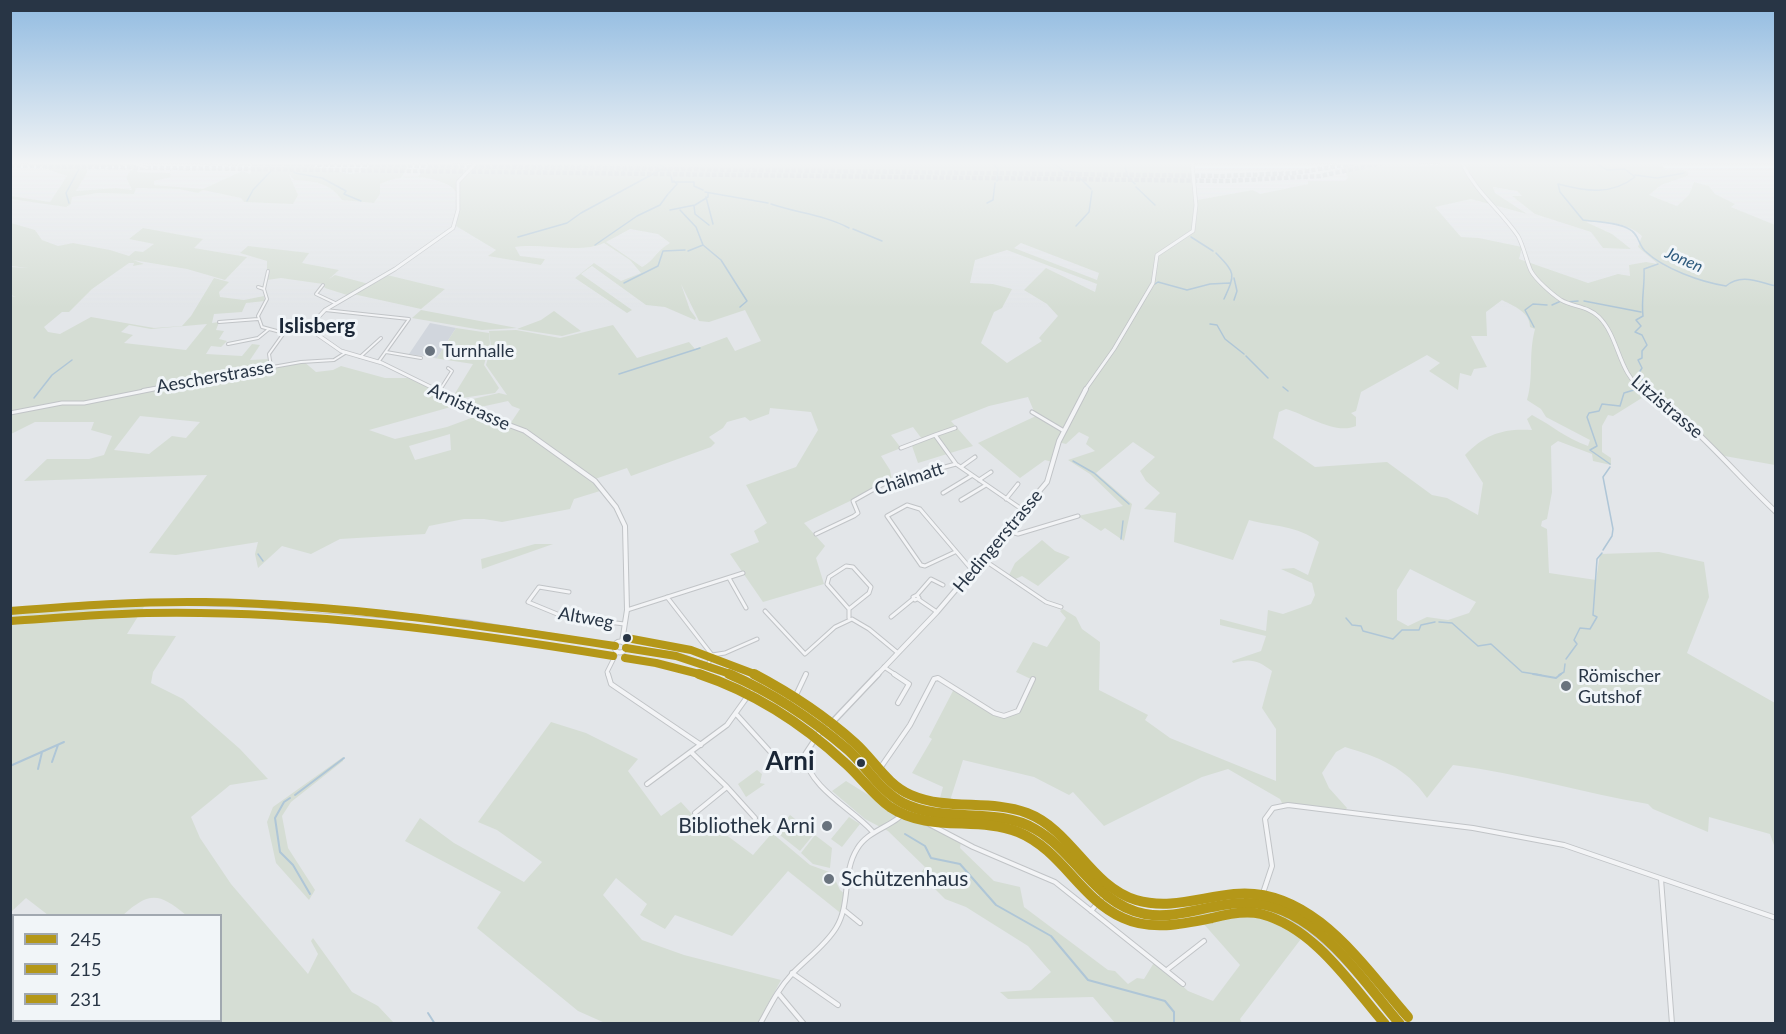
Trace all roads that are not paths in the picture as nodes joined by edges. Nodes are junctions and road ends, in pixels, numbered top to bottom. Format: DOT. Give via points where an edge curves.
graph roads {
  1 [pos="458,211"];
  2 [pos="1195,211"];
  3 [pos="1494,211"];
  4 [pos="268,271"];
  5 [pos="323,285"];
  6 [pos="258,287"];
  7 [pos="264,289"];
  8 [pos="335,303"];
  9 [pos="325,310"];
  10 [pos="258,319"];
  11 [pos="219,322"];
  12 [pos="308,328"];
  13 [pos="269,329"];
  14 [pos="284,333"];
  15 [pos="381,338"];
  16 [pos="228,344"];
  17 [pos="386,352"];
  18 [pos="345,353"];
  19 [pos="360,357"];
  20 [pos="421,358"];
  21 [pos="379,361"];
  22 [pos="271,367"];
  23 [pos="448,368"];
  24 [pos="440,392"];
  25 [pos="1032,412"];
  26 [pos="10,413"];
  27 [pos="955,428"];
  28 [pos="1064,432"];
  29 [pos="935,435"];
  30 [pos="901,448"];
  31 [pos="975,457"];
  32 [pos="956,464"];
  33 [pos="961,467"];
  34 [pos="991,472"];
  35 [pos="971,476"];
  36 [pos="979,480"];
  37 [pos="986,484"];
  38 [pos="1018,484"];
  39 [pos="943,493"];
  40 [pos="1006,498"];
  41 [pos="961,500"];
  42 [pos="1024,510"];
  43 [pos="1776,512"];
  44 [pos="1078,516"];
  45 [pos="1007,531"];
  46 [pos="816,534"];
  47 [pos="955,552"];
  48 [pos="981,558"];
  49 [pos="972,570"];
  50 [pos="743,573"];
  51 [pos="729,578"];
  52 [pos="944,585"];
  53 [pos="569,592"];
  54 [pos="667,597"];
  55 [pos="918,597"];
  56 [pos="1061,607"];
  57 [pos="746,608"];
  58 [pos="849,609"];
  59 [pos="627,610"];
  60 [pos="10,611"];
  61 [pos="765,611"];
  62 [pos="937,612"];
  63 [pos="891,617"];
  64 [pos="849,618"];
  65 [pos="624,624"];
  66 [pos="757,639"];
  67 [pos="622,642"];
  68 [pos="615,646"];
  69 [pos="626,648"];
  70 [pos="617,652"];
  71 [pos="898,653"];
  72 [pos="712,655"];
  73 [pos="709,662"];
  74 [pos="884,667"];
  75 [pos="806,674"];
  76 [pos="1033,679"];
  77 [pos="756,684"];
  78 [pos="898,703"];
  79 [pos="785,704"];
  80 [pos="736,715"];
  81 [pos="822,731"];
  82 [pos="701,745"];
  83 [pos="691,752"];
  84 [pos="776,757"];
  85 [pos="874,777"];
  86 [pos="647,784"];
  87 [pos="727,787"];
  88 [pos="909,806"];
  89 [pos="906,812"];
  90 [pos="695,813"];
  91 [pos="755,818"];
  92 [pos="872,831"];
  93 [pos="1661,878"];
  94 [pos="1106,893"];
  95 [pos="1260,902"];
  96 [pos="844,910"];
  97 [pos="1091,911"];
  98 [pos="1776,918"];
  99 [pos="860,923"];
  100 [pos="1204,941"];
  101 [pos="1168,970"];
  102 [pos="792,973"];
  103 [pos="1183,984"];
  104 [pos="778,993"];
  105 [pos="838,1005"];
  106 [pos="760,1023"];
  107 [pos="804,1023"];
  108 [pos="1400,1023"];
  109 [pos="1672,1023"];
  1 -- 8 [label="street" via="449,232 375,282"];
  2 -- 28 [label="street, Hedingerstrasse" via="1193,231 1157,255 1153,283 1090,381"];
  3 -- 43 [label="street, Litzistrasse" via="1522,242 1527,265 1536,278 1561,300 1587,309 1603,321 1635,385 1680,415"];
  4 -- 7 [label="street"];
  5 -- 8 [label="street" via="316,294"];
  6 -- 7 [label="street"];
  7 -- 10 [label="street" via="267,298"];
  8 -- 9 [label="street"];
  9 -- 12 [label="street"];
  9 -- 17 [label="street" via="409,319"];
  10 -- 11 [label="street"];
  10 -- 13 [label="street" via="262,327"];
  12 -- 14 [label="street"];
  12 -- 18 [label="street, Arnistrasse"];
  13 -- 14 [label="street"];
  13 -- 16 [label="street" via="258,338"];
  14 -- 22 [label="street" via="269,354"];
  15 -- 19 [label="street"];
  17 -- 20 [label="street"];
  17 -- 21 [label="street"];
  18 -- 19 [label="street, Arnistrasse"];
  18 -- 22 [label="street, Aescherstrasse" via="334,360"];
  19 -- 21 [label="street, Arnistrasse"];
  21 -- 24 [label="street, Arnistrasse"];
  22 -- 26 [label="street, Aescherstrasse"];
  23 -- 24 [label="street" via="452,371"];
  24 -- 59 [label="street, Arnistrasse" via="532,436 587,474 616,507 625,526"];
  25 -- 28 [label="street"];
  27 -- 29 [label="street"];
  28 -- 42 [label="street, Hedingerstrasse" via="1049,478"];
  29 -- 30 [label="street, Chälmatt"];
  29 -- 32 [label="street, Chälmatt"];
  31 -- 33 [label="street, Chälmatt"];
  32 -- 33 [label="street, Chälmatt"];
  32 -- 46 [label="street, Chälmatt" via="879,485 853,501 858,513"];
  33 -- 35 [label="street, Chälmatt"];
  34 -- 36 [label="street"];
  35 -- 36 [label="street, Chälmatt"];
  35 -- 39 [label="street, Chälmatt"];
  36 -- 37 [label="street, Chälmatt"];
  37 -- 40 [label="street, Chälmatt"];
  37 -- 41 [label="street, Chälmatt"];
  38 -- 40 [label="street"];
  40 -- 42 [label="street, Chälmatt"];
  42 -- 45 [label="street, Hedingerstrasse"];
  44 -- 45 [label="street" via="1017,534"];
  45 -- 48 [label="street, Hedingerstrasse"];
  47 -- 47 [label="street" via="920,509 907,505 886,516 923,567"];
  47 -- 49 [label="street"];
  48 -- 49 [label="street, Hedingerstrasse"];
  48 -- 56 [label="street" via="1046,602"];
  49 -- 62 [label="street, Hedingerstrasse"];
  50 -- 51 [label="street"];
  51 -- 54 [label="street"];
  51 -- 57 [label="street"];
  52 -- 55 [label="street" via="931,579"];
  53 -- 65 [label="street, Altweg" via="539,587 528,602 562,616"];
  54 -- 59 [label="street"];
  54 -- 72 [label="street"];
  55 -- 62 [label="street"];
  55 -- 63 [label="street"];
  58 -- 58 [label="street" via="871,587 853,567 846,566 827,584"];
  58 -- 64 [label="street"];
  59 -- 65 [label="street"];
  60 -- 68 [label="street" via="182,602 370,612"];
  61 -- 64 [label="street" via="805,654"];
  62 -- 71 [label="street, Hedingerstrasse"];
  64 -- 71 [label="street" via="863,622"];
  65 -- 67 [label="street"];
  66 -- 72 [label="street"];
  67 -- 68 [label="street"];
  67 -- 69 [label="street"];
  68 -- 70 [label="street"];
  69 -- 70 [label="street"];
  69 -- 73 [label="street"];
  70 -- 82 [label="street" via="607,676 612,684"];
  71 -- 74 [label="street, Hedingerstrasse"];
  72 -- 73 [label="street"];
  73 -- 77 [label="street"];
  74 -- 78 [label="street" via="909,684"];
  74 -- 81 [label="street, Hedingerstrasse"];
  75 -- 79 [label="street" via="797,693"];
  76 -- 85 [label="street" via="1018,711 1004,716 934,679 910,724"];
  77 -- 79 [label="street"];
  77 -- 80 [label="street"];
  79 -- 81 [label="street"];
  80 -- 82 [label="street"];
  80 -- 84 [label="street"];
  81 -- 85 [label="street"];
  81 -- 92 [label="street" via="804,756 806,767 818,783"];
  82 -- 83 [label="street"];
  83 -- 86 [label="street"];
  83 -- 87 [label="street"];
  85 -- 88 [label="street"];
  87 -- 90 [label="street"];
  87 -- 91 [label="street"];
  88 -- 89 [label="street"];
  88 -- 94 [label="street" via="999,815 1023,822 1054,842"];
  89 -- 92 [label="street"];
  89 -- 97 [label="street" via="973,848 1055,882"];
  92 -- 96 [label="street" via="853,856"];
  93 -- 95 [label="street" via="1564,845 1522,836 1281,805 1273,808 1265,819 1272,866"];
  93 -- 98 [label="street"];
  93 -- 109 [label="street"];
  94 -- 95 [label="street" via="1129,909 1160,917 1224,904"];
  94 -- 97 [label="street"];
  95 -- 108 [label="street" via="1281,909 1311,930"];
  96 -- 99 [label="street"];
  96 -- 102 [label="street" via="824,947"];
  97 -- 101 [label="street"];
  100 -- 101 [label="street"];
  101 -- 103 [label="street"];
  102 -- 104 [label="street"];
  102 -- 105 [label="street"];
  104 -- 106 [label="street"];
  104 -- 107 [label="street"];
}
